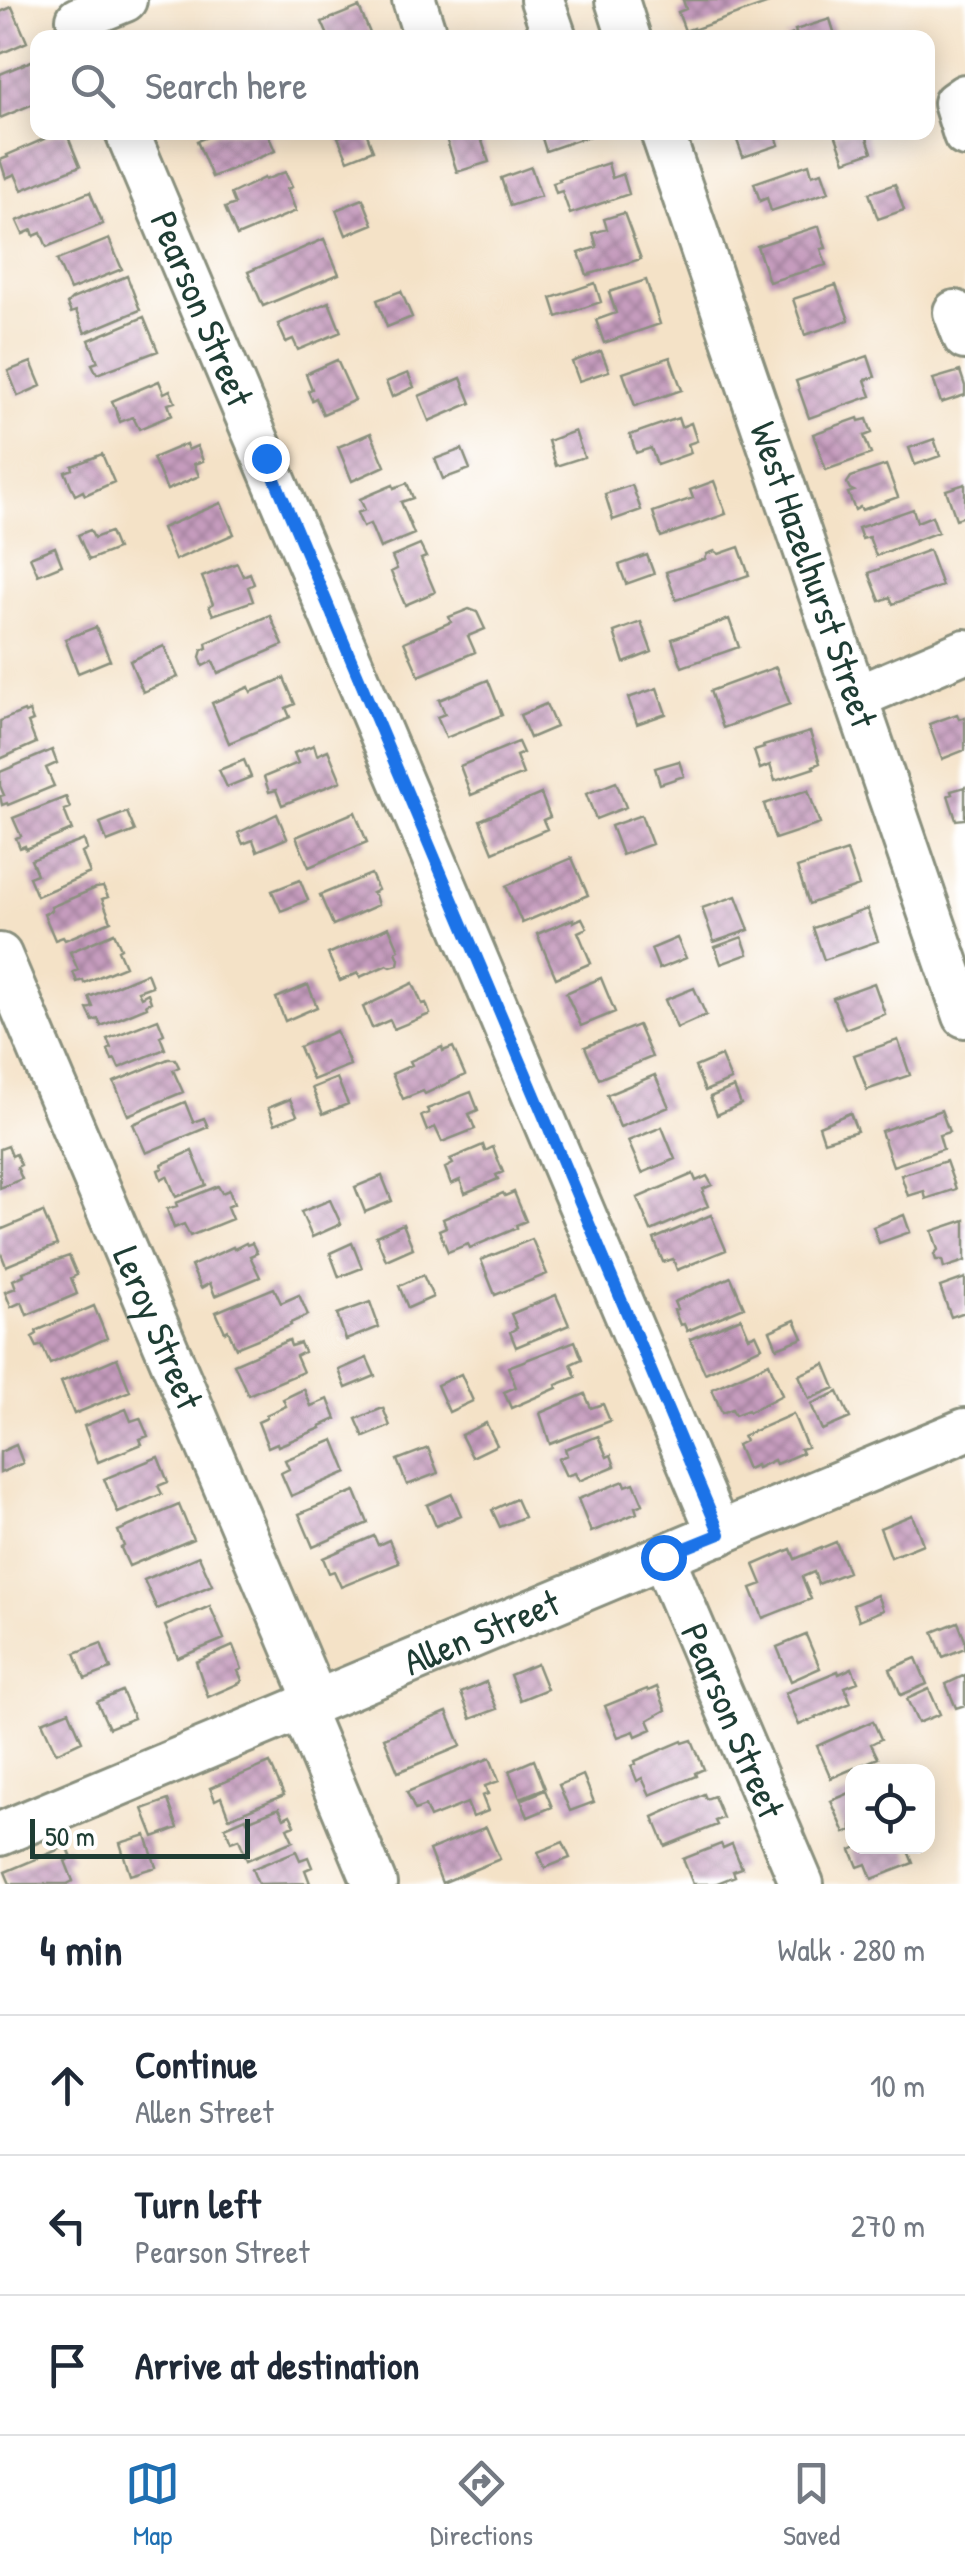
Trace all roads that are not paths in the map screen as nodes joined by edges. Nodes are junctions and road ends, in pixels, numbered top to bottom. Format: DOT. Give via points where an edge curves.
graph roads {
  1 [pos="125,0"];
  2 [pos="414,0"];
  3 [pos="542,0"];
  4 [pos="617,0"];
  5 [pos="78,19"];
  6 [pos="423,30"];
  7 [pos="552,30"];
  8 [pos="627,30"];
  9 [pos="965,96"];
  10 [pos="965,135"];
  11 [pos="130,140"];
  12 [pos="665,140"];
  13 [pos="965,651"];
  14 [pos="856,697"];
  15 [pos="0,955"];
  16 [pos="965,1016"];
  17 [pos="965,1430"];
  18 [pos="720,1534"];
  19 [pos="663,1557"];
  20 [pos="308,1704"];
  21 [pos="0,1834"];
  22 [pos="374,1884"];
  23 [pos="802,1884"];
  1 -- 5 [label="street"];
  2 -- 6 [label="street"];
  3 -- 7 [label="street"];
  4 -- 8 [label="street"];
  9 -- 10 [label="street" via="954,103"];
  11 -- 18 [label="street, Pearson Street"];
  12 -- 14 [label="street, West Hazelhurst Street"];
  13 -- 14 [label="street"];
  14 -- 16 [label="street, West Hazelhurst Street"];
  15 -- 20 [label="street, Leroy Street"];
  17 -- 18 [label="street, Allen Street"];
  18 -- 19 [label="street, Allen Street"];
  19 -- 20 [label="street, Allen Street"];
  19 -- 23 [label="street, Pearson Street"];
  20 -- 21 [label="street, Allen Street"];
  20 -- 22 [label="street, Leroy Street"];
}
